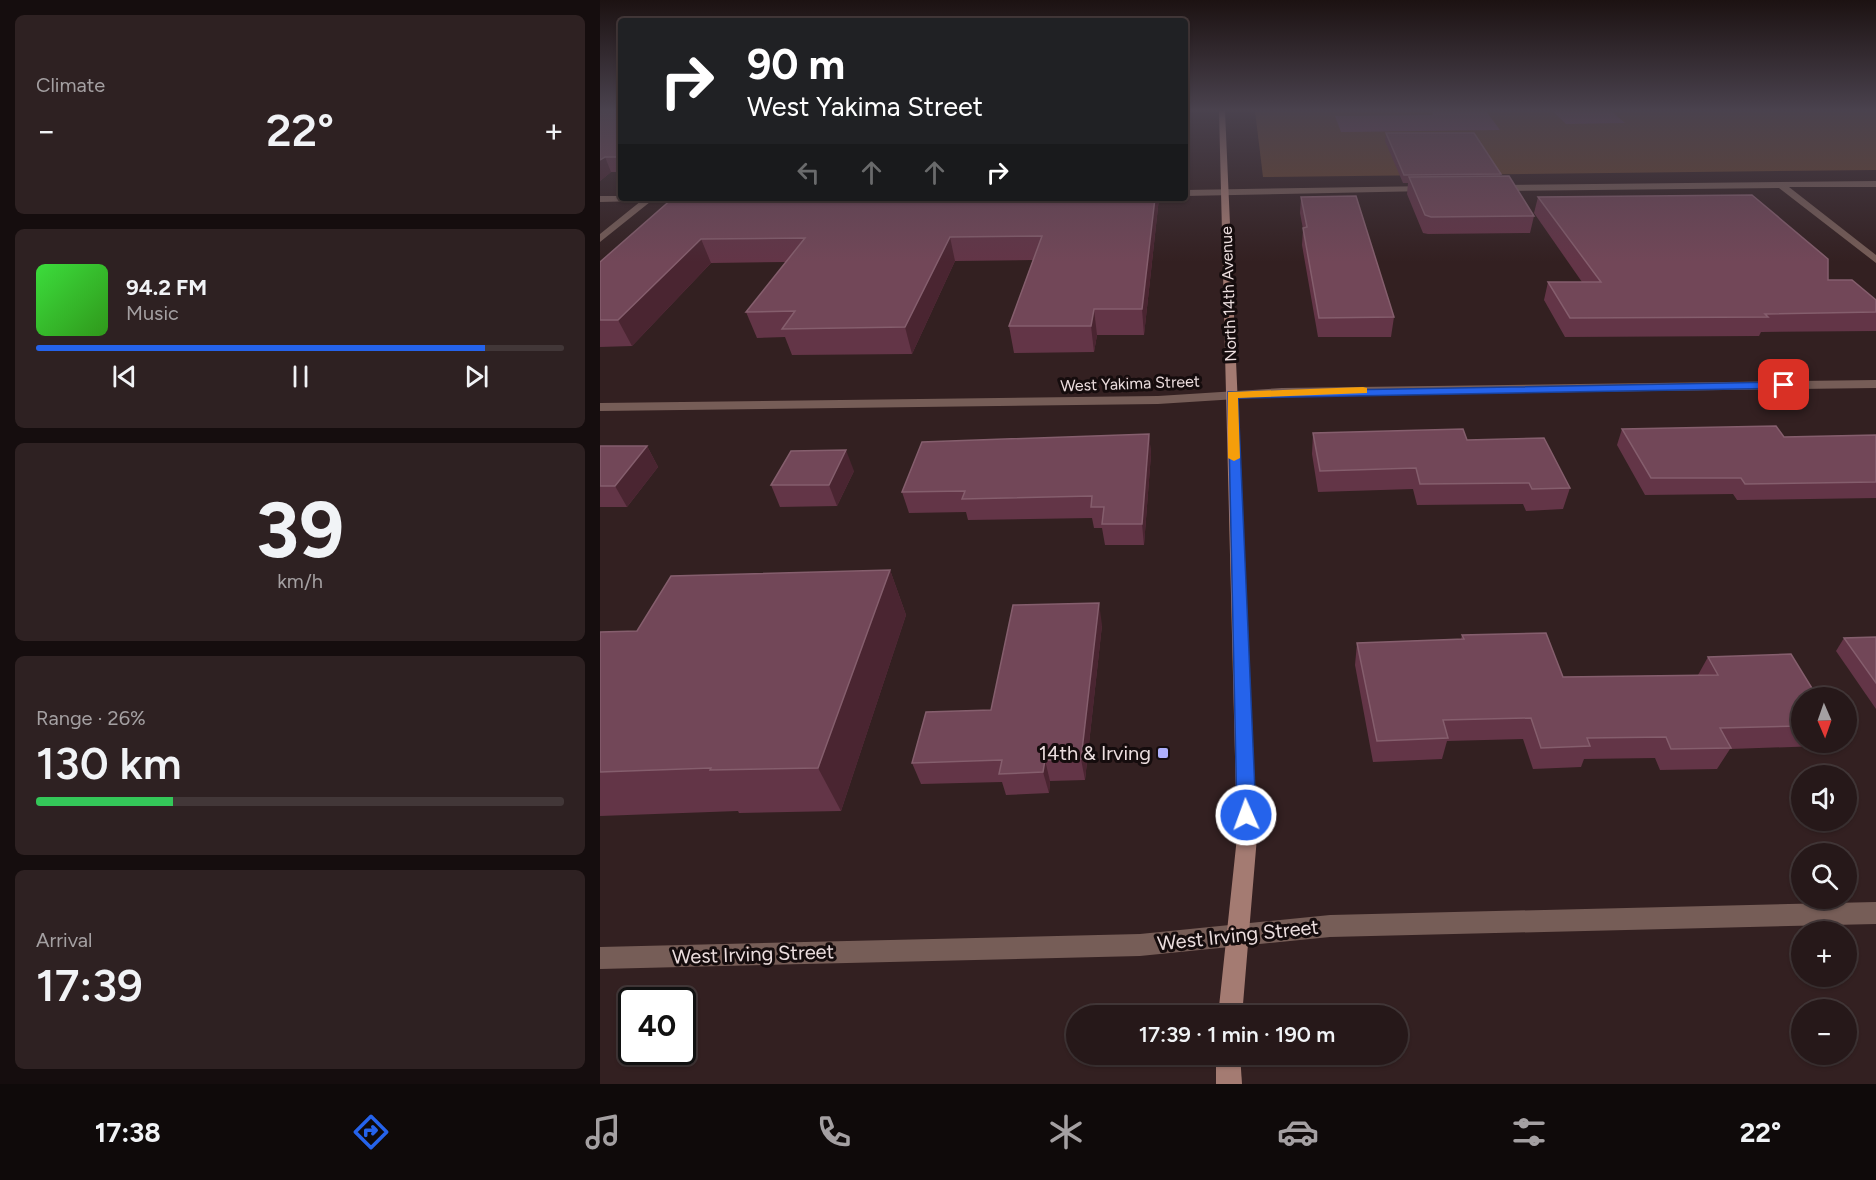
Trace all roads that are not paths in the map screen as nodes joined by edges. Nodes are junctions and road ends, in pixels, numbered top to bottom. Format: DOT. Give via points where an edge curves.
graph roads {
  1 [pos="1224,162"];
  2 [pos="1876,184"];
  3 [pos="1781,185"];
  4 [pos="1440,188"];
  5 [pos="1488,188"];
  6 [pos="1225,191"];
  7 [pos="1188,193"];
  8 [pos="600,199"];
  9 [pos="618,199"];
  10 [pos="646,201"];
  11 [pos="600,239"];
  12 [pos="1876,260"];
  13 [pos="1876,384"];
  14 [pos="1232,394"];
  15 [pos="600,407"];
  16 [pos="1876,913"];
  17 [pos="1238,934"];
  18 [pos="600,958"];
  19 [pos="1231,1005"];
  20 [pos="1228,1065"];
  21 [pos="1229,1084"];
  1 -- 6 [label="street, North 14th Avenue"];
  2 -- 3 [label="street"];
  3 -- 5 [label="street"];
  3 -- 12 [label="street"];
  4 -- 6 [label="street"];
  6 -- 7 [label="street"];
  6 -- 14 [label="street, North 14th Avenue"];
  8 -- 9 [label="street"];
  10 -- 11 [label="street"];
  13 -- 14 [label="street, West Yakima Street"];
  14 -- 15 [label="street, West Yakima Street" via="1158,400"];
  14 -- 17 [label="street, North 14th Avenue" via="1247,837"];
  16 -- 17 [label="street, West Irving Street" via="1350,926"];
  17 -- 18 [label="street, West Irving Street" via="1140,945"];
  17 -- 19 [label="street, North 14th Avenue"];
  20 -- 21 [label="street"];
}
